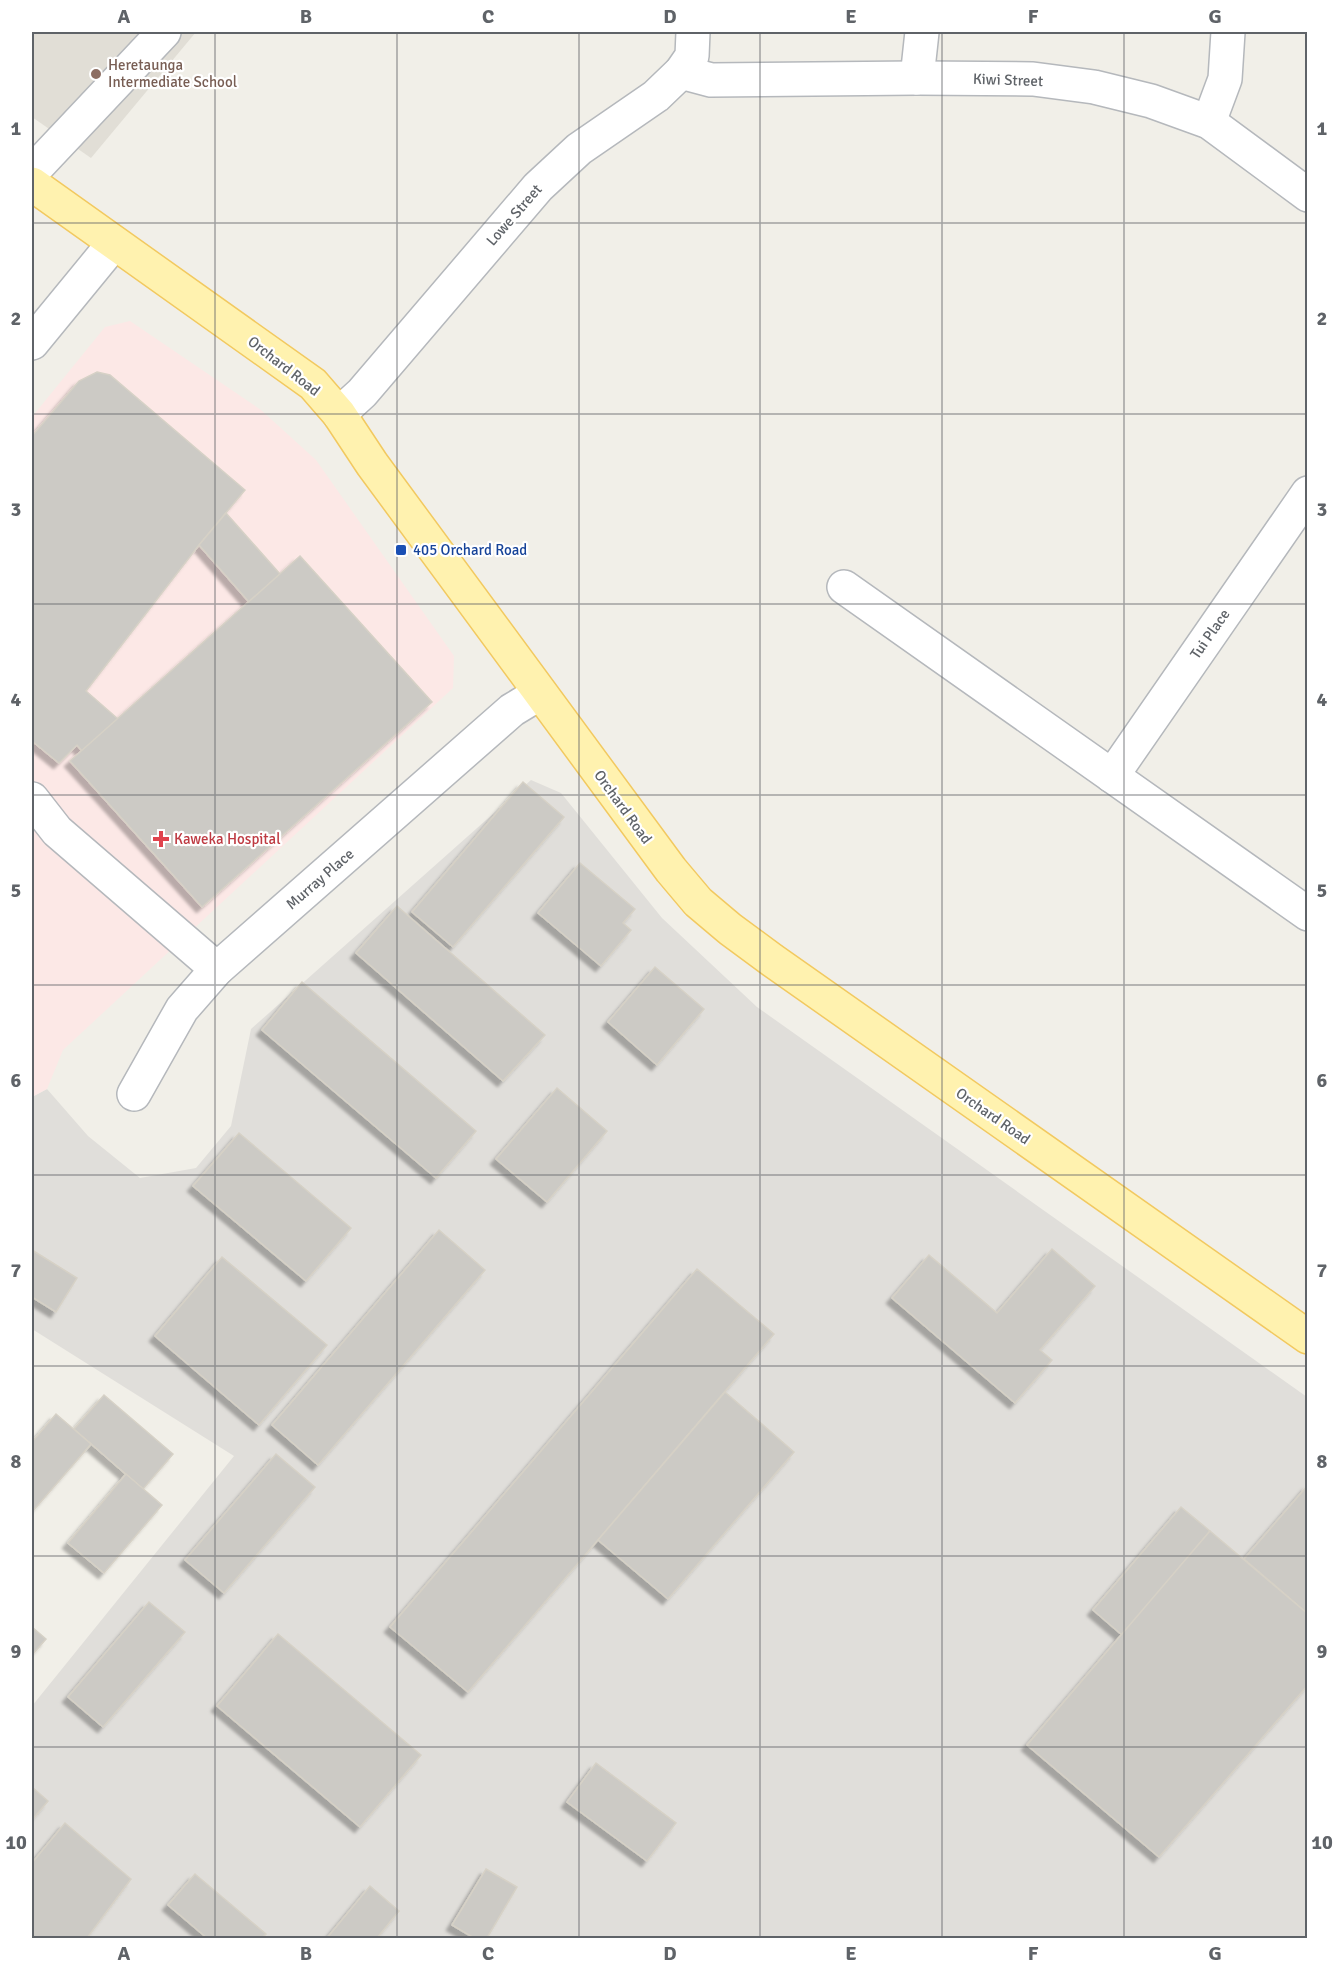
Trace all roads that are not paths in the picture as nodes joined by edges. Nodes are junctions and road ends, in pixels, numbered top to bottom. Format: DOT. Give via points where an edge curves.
graph roads {
  1 [pos="164,32"];
  2 [pos="693,32"];
  3 [pos="922,32"];
  4 [pos="1228,32"];
  5 [pos="681,72"];
  6 [pos="917,78"];
  7 [pos="1209,122"];
  8 [pos="32,172"];
  9 [pos="32,184"];
  10 [pos="1308,195"];
  11 [pos="114,243"];
  12 [pos="32,343"];
  13 [pos="339,414"];
  14 [pos="1308,493"];
  15 [pos="844,587"];
  16 [pos="540,693"];
  17 [pos="1112,776"];
  18 [pos="32,799"];
  19 [pos="1308,914"];
  20 [pos="217,969"];
  21 [pos="134,1094"];
  22 [pos="1308,1337"];
  1 -- 8 [label="street"];
  2 -- 5 [label="street, Lowe Street" via="692,56"];
  3 -- 6 [label="street"];
  4 -- 7 [label="street" via="1225,79"];
  5 -- 6 [label="street, Kiwi Street" via="711,80"];
  5 -- 13 [label="street, Lowe Street" via="656,96 579,149 538,187 362,393"];
  6 -- 7 [label="street, Kiwi Street" via="1033,79 1094,87 1151,101"];
  7 -- 10 [label="street, Kiwi Street"];
  9 -- 11 [label="main road, Orchard Road"];
  11 -- 12 [label="street"];
  11 -- 13 [label="main road, Orchard Road" via="305,379"];
  13 -- 16 [label="main road, Orchard Road"];
  14 -- 17 [label="street, Tui Place"];
  15 -- 17 [label="street"];
  16 -- 20 [label="street, Murray Place" via="512,710"];
  16 -- 22 [label="main road, Orchard Road" via="670,870 698,902 730,929"];
  17 -- 19 [label="street"];
  18 -- 20 [label="street" via="57,831"];
  20 -- 21 [label="street, Murray Place" via="182,1009"];
}
